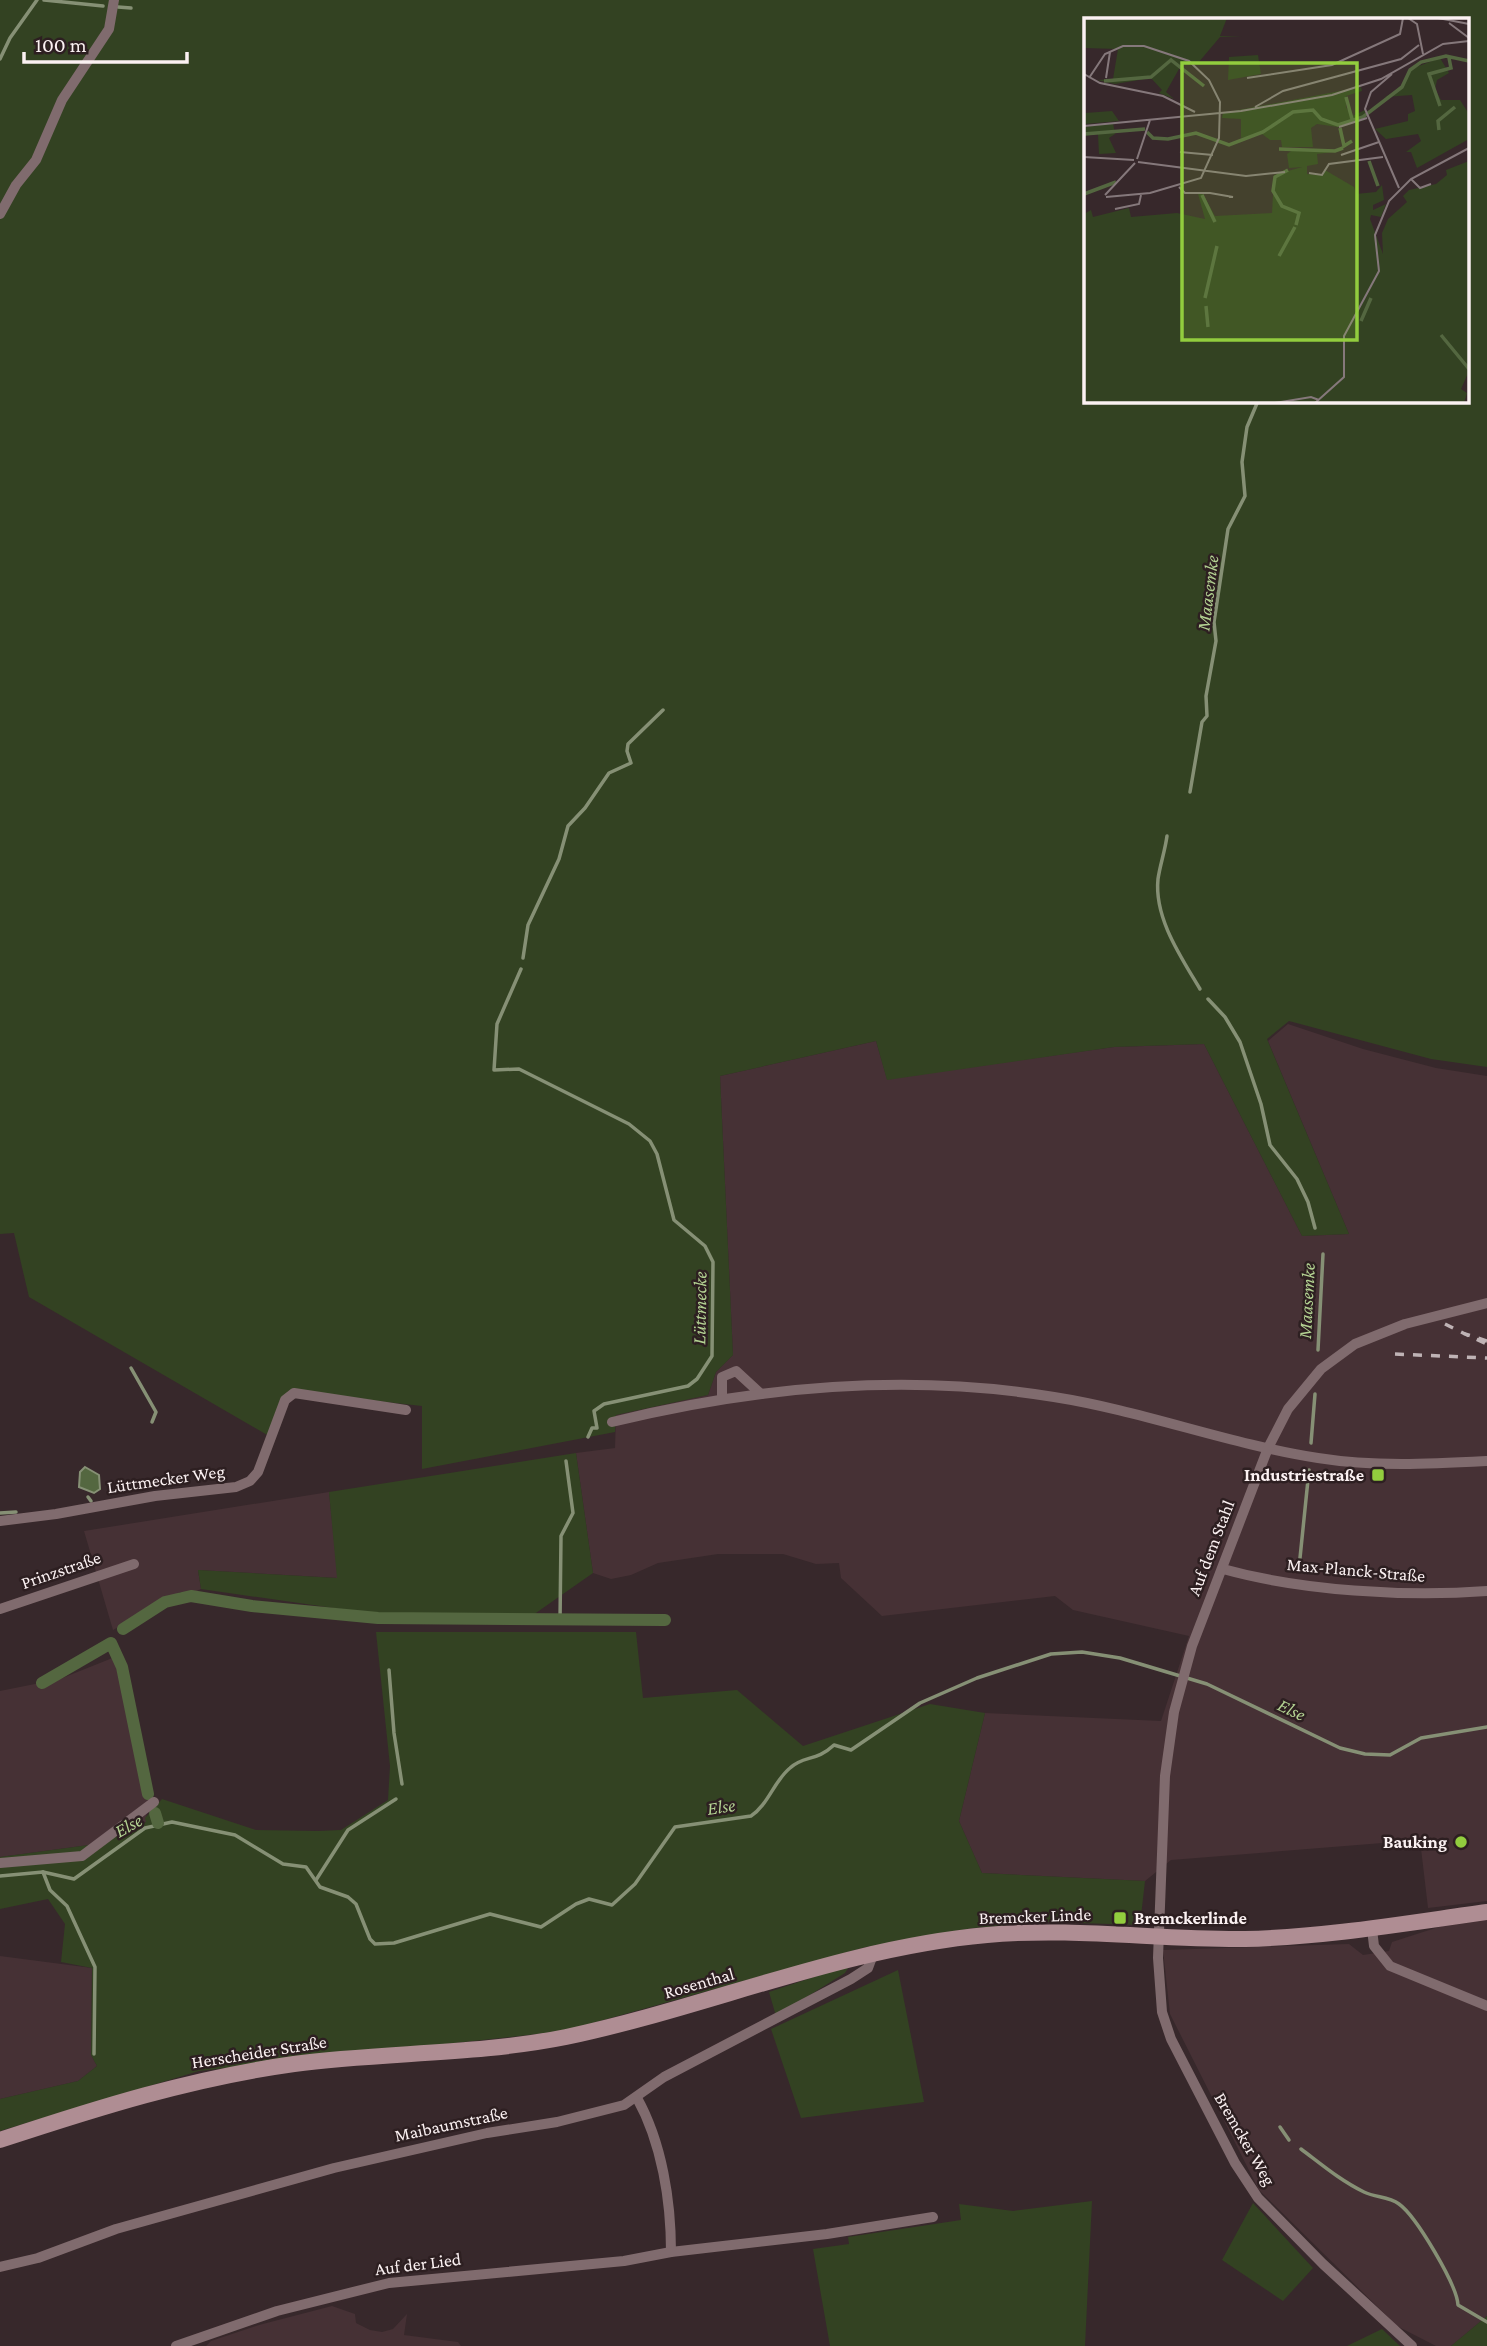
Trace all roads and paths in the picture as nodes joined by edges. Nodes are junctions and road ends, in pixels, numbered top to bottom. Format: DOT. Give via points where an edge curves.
graph roads {
  1 [pos="114,0"];
  2 [pos="0,214"];
  3 [pos="1487,1303"];
  4 [pos="761,1394"];
  5 [pos="722,1399"];
  6 [pos="406,1410"];
  7 [pos="612,1422"];
  8 [pos="1268,1448"];
  9 [pos="1487,1461"];
  10 [pos="0,1521"];
  11 [pos="134,1564"];
  12 [pos="1223,1569"];
  13 [pos="1487,1591"];
  14 [pos="0,1609"];
  15 [pos="154,1802"];
  16 [pos="0,1863"];
  17 [pos="1487,1912"];
  18 [pos="1372,1929"];
  19 [pos="1160,1935"];
  20 [pos="874,1952"];
  21 [pos="1487,2006"];
  22 [pos="532,2042"];
  23 [pos="637,2098"];
  24 [pos="0,2140"];
  25 [pos="933,2217"];
  26 [pos="671,2252"];
  27 [pos="0,2267"];
  28 [pos="176,2346"];
  29 [pos="1412,2346"];
  1 -- 2 [label="street" via="109,29 62,100 36,160"];
  3 -- 8 [label="street, Auf dem Stahl" via="1405,1324 1355,1345 1321,1369 1304,1388"];
  4 -- 5 [label="street"];
  4 -- 5 [label="street" via="736,1371 728,1372 722,1377"];
  4 -- 8 [label="street" via="883,1386 1050,1396"];
  5 -- 7 [label="street"];
  6 -- 10 [label="street, Lüttmecker Weg" via="294,1393 285,1400 258,1472 250,1481 236,1487"];
  8 -- 9 [label="street" via="1379,1464"];
  8 -- 12 [label="street, Auf dem Stahl"];
  11 -- 14 [label="street, Prinzstraße"];
  12 -- 13 [label="street, Max-Planck-Straße" via="1256,1578 1424,1595"];
  12 -- 19 [label="street, Auf dem Stahl" via="1174,1712 1165,1776"];
  15 -- 16 [label="street" via="82,1856"];
  17 -- 18 [label="main road, Bremcker Linde"];
  18 -- 19 [label="main road, Bremcker Linde" via="1248,1939"];
  18 -- 21 [label="street" via="1374,1946 1390,1966"];
  19 -- 20 [label="main road, Bremcker Linde" via="1016,1933"];
  19 -- 29 [label="street, Bremcker Weg" via="1160,1991 1171,2039 1244,2178 1277,2218"];
  20 -- 22 [label="main road, Rosenthal" via="695,2006"];
  20 -- 23 [label="street, Maibaumstraße" via="868,1968 851,1979 664,2077"];
  22 -- 24 [label="main road, Herscheider Straße" via="297,2063 216,2076"];
  23 -- 26 [label="street" via="666,2187"];
  23 -- 27 [label="street, Maibaumstraße" via="557,2123 487,2133 334,2168"];
  25 -- 26 [label="street, Auf der Lied"];
  26 -- 28 [label="street, Auf der Lied" via="625,2261 390,2283 277,2311"];
}
